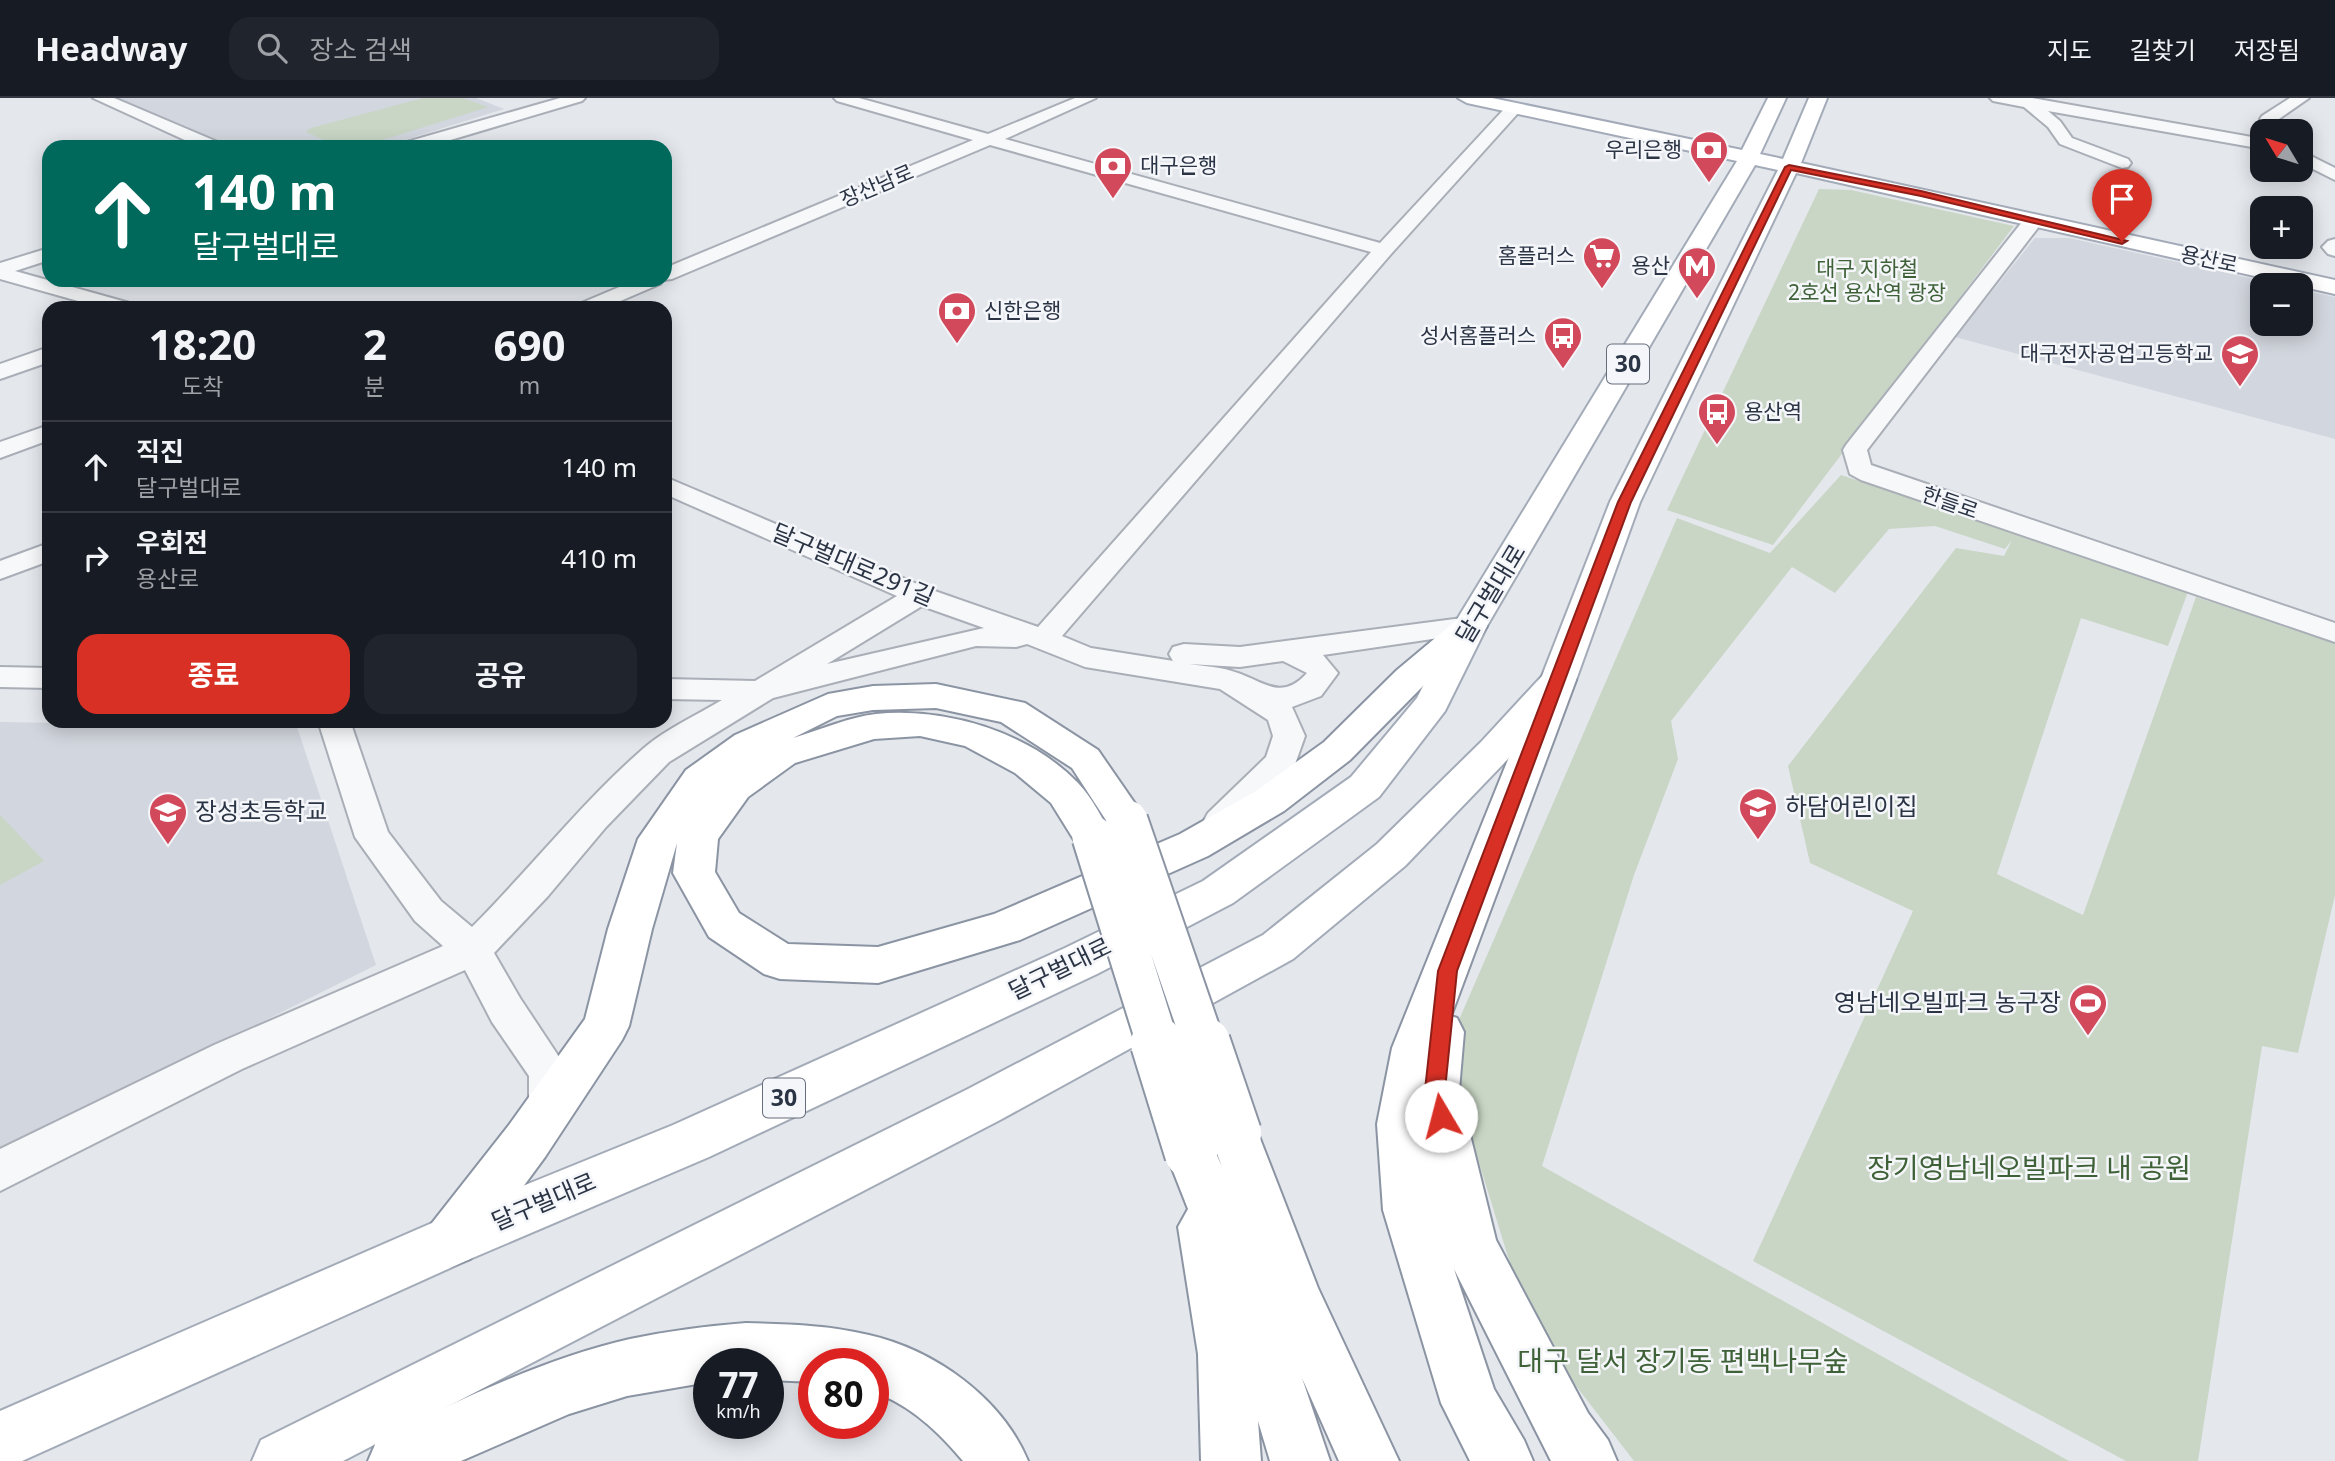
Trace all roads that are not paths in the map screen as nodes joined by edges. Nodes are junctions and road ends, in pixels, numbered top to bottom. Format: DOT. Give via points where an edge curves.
graph roads {
  1 [pos="101,98"];
  2 [pos="576,98"];
  3 [pos="842,98"];
  4 [pos="1088,98"];
  5 [pos="1466,98"];
  6 [pos="1777,98"];
  7 [pos="1818,98"];
  8 [pos="1998,98"];
  9 [pos="2301,98"];
  10 [pos="2023,100"];
  11 [pos="2140,107"];
  12 [pos="1513,109"];
  13 [pos="2268,119"];
  14 [pos="2157,124"];
  15 [pos="989,139"];
  16 [pos="198,140"];
  17 [pos="433,140"];
  18 [pos="2250,142"];
  19 [pos="2314,156"];
  20 [pos="2335,158"];
  21 [pos="1748,159"];
  22 [pos="2314,162"];
  23 [pos="2122,163"];
  24 [pos="1789,167"];
  25 [pos="2335,175"];
  26 [pos="2033,221"];
  27 [pos="1384,250"];
  28 [pos="42,256"];
  29 [pos="0,271"];
  30 [pos="672,272"];
  31 [pos="42,283"];
  32 [pos="54,287"];
  33 [pos="636,287"];
  34 [pos="2335,287"];
  35 [pos="102,301"];
  36 [pos="603,301"];
  37 [pos="42,357"];
  38 [pos="0,372"];
  39 [pos="42,435"];
  40 [pos="0,451"];
  41 [pos="672,492"];
  42 [pos="42,554"];
  43 [pos="0,571"];
  44 [pos="919,595"];
  45 [pos="1470,626"];
  46 [pos="2335,633"];
  47 [pos="1043,639"];
  48 [pos="1287,651"];
  49 [pos="0,677"];
  50 [pos="42,678"];
  51 [pos="1558,680"];
  52 [pos="672,689"];
  53 [pos="759,691"];
  54 [pos="1255,695"];
  55 [pos="336,728"];
  56 [pos="1110,829"];
  57 [pos="1194,845"];
  58 [pos="473,950"];
  59 [pos="1447,971"];
  60 [pos="550,1107"];
  61 [pos="1213,1143"];
  62 [pos="0,1171"];
  63 [pos="451,1241"];
  64 [pos="798,1352"];
  65 [pos="889,1368"];
  66 [pos="48,1419"];
  67 [pos="0,1420"];
  68 [pos="0,1441"];
  69 [pos="282,1461"];
  70 [pos="398,1461"];
  71 [pos="998,1461"];
  72 [pos="1231,1461"];
  73 [pos="1300,1461"];
  74 [pos="1369,1461"];
  75 [pos="1503,1461"];
  76 [pos="1587,1461"];
  1 -- 16 [label="street"];
  2 -- 17 [label="street"];
  3 -- 15 [label="street"];
  4 -- 15 [label="street, 장산남로"];
  5 -- 12 [label="main road, 용산로"];
  6 -- 21 [label="main road, 달구벌대로 / 30"];
  7 -- 24 [label="main road, 30"];
  8 -- 10 [label="street"];
  9 -- 13 [label="street"];
  10 -- 14 [label="street"];
  10 -- 23 [label="street" via="2054,124 2066,141"];
  11 -- 14 [label="street"];
  12 -- 21 [label="main road, 용산로"];
  12 -- 27 [label="street"];
  14 -- 18 [label="street"];
  15 -- 27 [label="street"];
  15 -- 30 [label="street, 장산남로"];
  19 -- 20 [label="street"];
  21 -- 24 [label="main road, 용산로"];
  21 -- 45 [label="main road, 달구벌대로 / 30"];
  22 -- 25 [label="street"];
  24 -- 26 [label="main road, 용산로"];
  24 -- 51 [label="main road, 30" via="1625,502"];
  26 -- 34 [label="main road, 용산로"];
  26 -- 46 [label="street, 한들로" via="1855,450 1859,469"];
  27 -- 47 [label="street"];
  28 -- 29 [label="street"];
  29 -- 31 [label="street"];
  32 -- 35 [label="street"];
  33 -- 36 [label="street"];
  37 -- 38 [label="street"];
  39 -- 40 [label="street"];
  41 -- 44 [label="street, 달구벌대로291길"];
  42 -- 43 [label="street"];
  44 -- 47 [label="street, 달구벌대로291길"];
  44 -- 53 [label="street"];
  45 -- 48 [label="street"];
  45 -- 57 [label="main road" via="1337,751 1270,801"];
  45 -- 63 [label="main road, 달구벌대로 / 30" via="1432,704 1365,787 1218,892 1081,961 691,1141"];
  47 -- 48 [label="street" via="1240,657"];
  47 -- 53 [label="street" via="976,637"];
  47 -- 54 [label="street, 달구벌대로291길" via="1085,657 1228,680"];
  48 -- 54 [label="street" via="1315,663 1323,673 1318,683 1286,699"];
  49 -- 50 [label="street"];
  51 -- 59 [label="main road"];
  51 -- 69 [label="main road, 30" via="1391,855 1278,947 983,1104"];
  52 -- 53 [label="street"];
  53 -- 58 [label="street" via="657,754"];
  54 -- 57 [label="street" via="1282,715 1289,736 1281,762"];
  55 -- 58 [label="street" via="372,837 428,911"];
  56 -- 57 [label="main road" via="1028,764 976,736 920,724 873,727 782,754 734,787 698,836 694,873 723,925 780,961 878,965 1005,928"];
  56 -- 60 [label="main road" via="1085,759 1013,712 936,696 873,698 828,706 748,744 699,780 658,839 606,1026"];
  56 -- 61 [label="main road, bridge"];
  58 -- 60 [label="street" via="506,1010 549,1072"];
  58 -- 62 [label="street" via="229,1057"];
  59 -- 75 [label="main road" via="1415,1048 1401,1124 1409,1210 1469,1403"];
  59 -- 76 [label="main road" via="1435,1090 1471,1247 1567,1434"];
  60 -- 63 [label="main road"];
  61 -- 72 [label="main road"];
  61 -- 73 [label="main road" via="1244,1285"];
  61 -- 74 [label="main road" via="1295,1300"];
  63 -- 66 [label="main road, 달구벌대로 / 30"];
  64 -- 70 [label="main road" via="721,1351 654,1361 579,1380"];
  65 -- 71 [label="main road" via="924,1387 960,1416"];
  66 -- 67 [label="street"];
  66 -- 68 [label="main road, 달구벌대로 / 30"];
}
